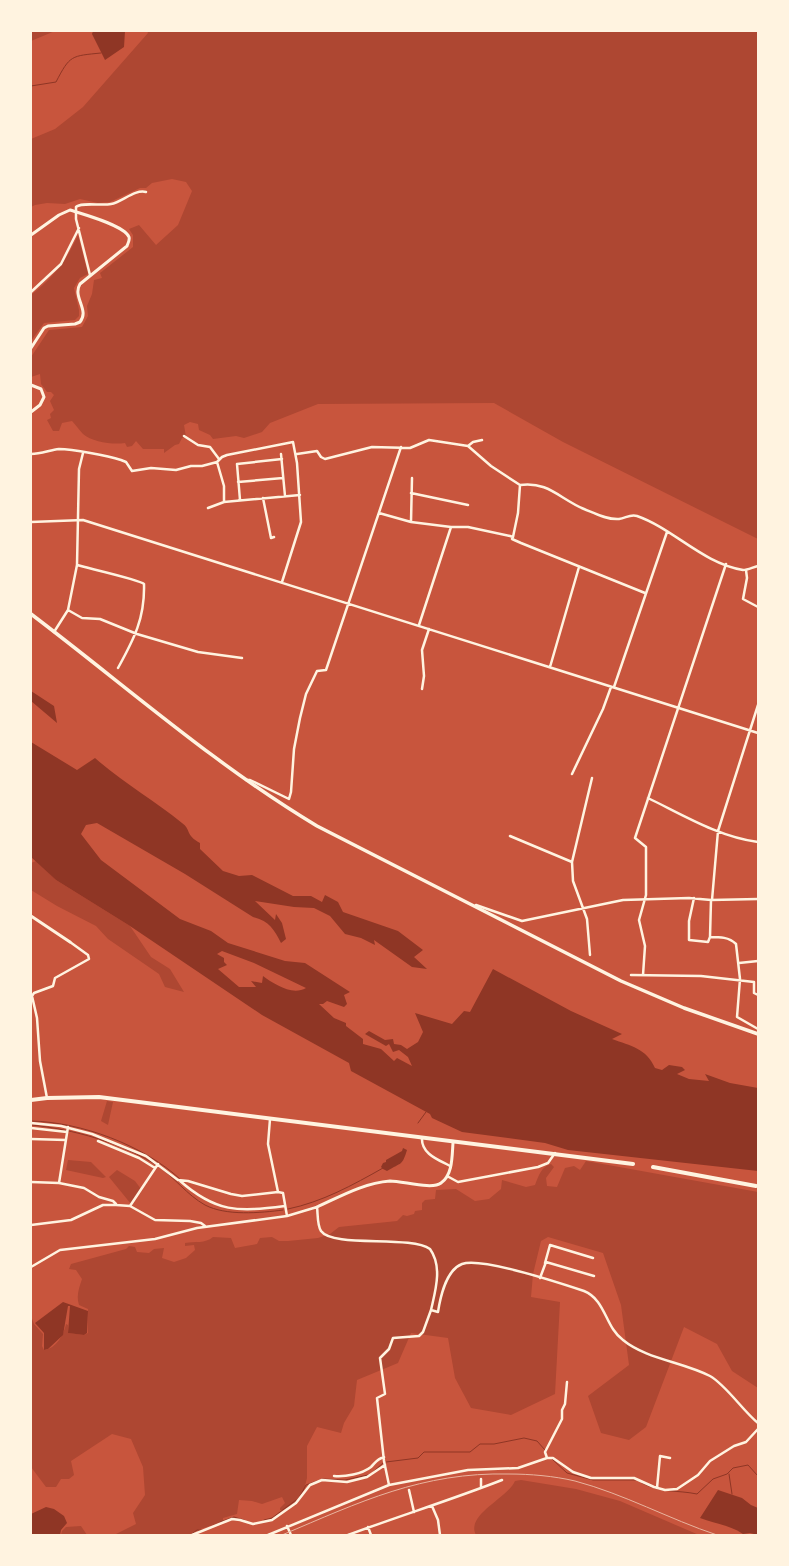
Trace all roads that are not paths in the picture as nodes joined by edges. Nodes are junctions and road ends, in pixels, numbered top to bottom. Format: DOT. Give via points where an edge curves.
graph roads {
  1 [pos="146,192"];
  2 [pos="75,212"];
  3 [pos="79,228"];
  4 [pos="31,235"];
  5 [pos="90,275"];
  6 [pos="31,292"];
  7 [pos="31,348"];
  8 [pos="31,385"];
  9 [pos="31,412"];
  10 [pos="184,436"];
  11 [pos="482,440"];
  12 [pos="468,446"];
  13 [pos="401,447"];
  14 [pos="83,453"];
  15 [pos="31,454"];
  16 [pos="281,454"];
  17 [pos="297,454"];
  18 [pos="219,459"];
  19 [pos="282,459"];
  20 [pos="217,462"];
  21 [pos="284,478"];
  22 [pos="412,478"];
  23 [pos="238,482"];
  24 [pos="520,485"];
  25 [pos="411,493"];
  26 [pos="300,495"];
  27 [pos="285,496"];
  28 [pos="262,498"];
  29 [pos="240,500"];
  30 [pos="224,502"];
  31 [pos="468,505"];
  32 [pos="208,508"];
  33 [pos="379,513"];
  34 [pos="78,519"];
  35 [pos="31,522"];
  36 [pos="412,522"];
  37 [pos="451,527"];
  38 [pos="667,532"];
  39 [pos="274,537"];
  40 [pos="513,537"];
  41 [pos="726,564"];
  42 [pos="77,565"];
  43 [pos="758,566"];
  44 [pos="579,567"];
  45 [pos="746,570"];
  46 [pos="282,582"];
  47 [pos="645,593"];
  48 [pos="348,603"];
  49 [pos="758,607"];
  50 [pos="68,610"];
  51 [pos="31,614"];
  52 [pos="419,625"];
  53 [pos="429,629"];
  54 [pos="54,632"];
  55 [pos="136,634"];
  56 [pos="242,658"];
  57 [pos="550,667"];
  58 [pos="118,668"];
  59 [pos="612,687"];
  60 [pos="422,689"];
  61 [pos="758,705"];
  62 [pos="679,708"];
  63 [pos="750,730"];
  64 [pos="758,733"];
  65 [pos="572,774"];
  66 [pos="592,778"];
  67 [pos="244,780"];
  68 [pos="648,798"];
  69 [pos="718,831"];
  70 [pos="510,836"];
  71 [pos="758,842"];
  72 [pos="572,862"];
  73 [pos="645,898"];
  74 [pos="694,898"];
  75 [pos="758,899"];
  76 [pos="711,900"];
  77 [pos="470,904"];
  78 [pos="584,907"];
  79 [pos="31,916"];
  80 [pos="710,937"];
  81 [pos="70,942"];
  82 [pos="590,955"];
  83 [pos="758,961"];
  84 [pos="738,962"];
  85 [pos="631,975"];
  86 [pos="643,975"];
  87 [pos="740,979"];
  88 [pos="758,995"];
  89 [pos="758,1029"];
  90 [pos="758,1034"];
  91 [pos="47,1098"];
  92 [pos="31,1100"];
  93 [pos="270,1118"];
  94 [pos="31,1123"];
  95 [pos="31,1128"];
  96 [pos="68,1129"];
  97 [pos="422,1138"];
  98 [pos="31,1139"];
  99 [pos="66,1140"];
  100 [pos="98,1141"];
  101 [pos="453,1143"];
  102 [pos="555,1153"];
  103 [pos="633,1164"];
  104 [pos="156,1166"];
  105 [pos="450,1166"];
  106 [pos="656,1168"];
  107 [pos="447,1176"];
  108 [pos="179,1180"];
  109 [pos="31,1182"];
  110 [pos="59,1183"];
  111 [pos="756,1186"];
  112 [pos="278,1192"];
  113 [pos="116,1205"];
  114 [pos="130,1206"];
  115 [pos="285,1206"];
  116 [pos="317,1207"];
  117 [pos="287,1216"];
  118 [pos="31,1225"];
  119 [pos="205,1226"];
  120 [pos="593,1258"];
  121 [pos="545,1263"];
  122 [pos="31,1267"];
  123 [pos="594,1276"];
  124 [pos="540,1278"];
  125 [pos="431,1310"];
  126 [pos="567,1382"];
  127 [pos="758,1423"];
  128 [pos="758,1430"];
  129 [pos="384,1457"];
  130 [pos="549,1457"];
  131 [pos="670,1458"];
  132 [pos="385,1463"];
  133 [pos="334,1476"];
  134 [pos="481,1479"];
  135 [pos="502,1480"];
  136 [pos="390,1485"];
  137 [pos="481,1488"];
  138 [pos="657,1488"];
  139 [pos="409,1490"];
  140 [pos="432,1506"];
  141 [pos="414,1512"];
  142 [pos="287,1526"];
  143 [pos="368,1527"];
  144 [pos="192,1535"];
  145 [pos="268,1535"];
  146 [pos="291,1535"];
  147 [pos="348,1535"];
  148 [pos="371,1535"];
  149 [pos="440,1535"];
  1 -- 2 [label="street" via="136,193 112,204 78,205"];
  2 -- 3 [label="street"];
  2 -- 4 [label="street" via="66,211"];
  2 -- 5 [label="street" via="119,228 129,237 127,246"];
  3 -- 5 [label="street"];
  3 -- 6 [label="street" via="61,264"];
  5 -- 7 [label="street" via="78,287 84,312 80,322 44,328"];
  8 -- 9 [label="street" via="41,388 44,397 40,405"];
  10 -- 18 [label="street" via="198,445 210,447"];
  11 -- 12 [label="street" via="472,442"];
  12 -- 13 [label="street" via="429,440 414,446"];
  12 -- 24 [label="street" via="491,466"];
  13 -- 17 [label="street" via="372,447 325,459 317,451"];
  13 -- 33 [label="street"];
  14 -- 15 [label="street" via="61,449"];
  14 -- 20 [label="street" via="121,460 126,462 132,471 151,468 176,470"];
  14 -- 34 [label="street"];
  16 -- 19 [label="street"];
  17 -- 18 [label="street" via="293,442 237,452"];
  17 -- 26 [label="street"];
  18 -- 20 [label="street"];
  19 -- 21 [label="street"];
  19 -- 23 [label="street" via="236,464"];
  20 -- 30 [label="street" via="224,486"];
  21 -- 23 [label="street"];
  21 -- 27 [label="street"];
  22 -- 25 [label="street"];
  23 -- 29 [label="street"];
  24 -- 38 [label="street" via="531,484 552,489 571,503 610,518 636,516"];
  24 -- 40 [label="street"];
  25 -- 31 [label="street"];
  25 -- 36 [label="street"];
  26 -- 27 [label="street"];
  26 -- 46 [label="street" via="300,529"];
  27 -- 28 [label="street"];
  28 -- 29 [label="street"];
  28 -- 39 [label="street" via="271,538"];
  29 -- 30 [label="street"];
  30 -- 32 [label="street"];
  33 -- 36 [label="street"];
  33 -- 48 [label="street"];
  34 -- 35 [label="street"];
  34 -- 42 [label="street"];
  34 -- 46 [label="street"];
  36 -- 37 [label="street"];
  37 -- 40 [label="street" via="468,526"];
  37 -- 52 [label="street"];
  38 -- 41 [label="street" via="693,549"];
  38 -- 47 [label="street"];
  40 -- 44 [label="street" via="512,539"];
  41 -- 45 [label="street"];
  41 -- 62 [label="street"];
  42 -- 50 [label="street"];
  42 -- 55 [label="street" via="143,583 142,614"];
  43 -- 45 [label="street"];
  44 -- 47 [label="street"];
  44 -- 57 [label="street"];
  45 -- 49 [label="street" via="748,578 743,599"];
  46 -- 48 [label="street"];
  47 -- 59 [label="street"];
  48 -- 52 [label="street"];
  48 -- 67 [label="street" via="326,670 317,671 306,694 295,742 289,799 250,780"];
  50 -- 54 [label="street"];
  50 -- 55 [label="street" via="82,618 100,619"];
  51 -- 54 [label="main road"];
  52 -- 53 [label="street"];
  53 -- 57 [label="street"];
  53 -- 60 [label="street" via="422,650"];
  54 -- 67 [label="main road"];
  55 -- 56 [label="street" via="198,652"];
  55 -- 58 [label="street"];
  57 -- 59 [label="street"];
  59 -- 62 [label="street"];
  59 -- 65 [label="street"];
  61 -- 63 [label="street"];
  62 -- 63 [label="street"];
  62 -- 68 [label="street"];
  63 -- 64 [label="street"];
  63 -- 69 [label="street"];
  66 -- 72 [label="street"];
  67 -- 77 [label="main road" via="317,826"];
  68 -- 69 [label="street"];
  68 -- 73 [label="street" via="635,838 646,847"];
  69 -- 71 [label="street"];
  69 -- 76 [label="street"];
  70 -- 72 [label="street"];
  72 -- 78 [label="street" via="573,881"];
  73 -- 74 [label="street"];
  73 -- 78 [label="street"];
  73 -- 86 [label="street" via="639,920 645,946"];
  74 -- 76 [label="street"];
  74 -- 80 [label="street" via="689,921 689,940 708,942"];
  75 -- 76 [label="street"];
  76 -- 80 [label="street"];
  77 -- 78 [label="street" via="522,921"];
  77 -- 90 [label="main road" via="645,992"];
  78 -- 82 [label="street"];
  79 -- 81 [label="street"];
  80 -- 84 [label="street" via="733,941 736,944"];
  81 -- 91 [label="street" via="89,958 55,978 54,986 32,996"];
  83 -- 84 [label="street"];
  84 -- 87 [label="street"];
  85 -- 86 [label="street"];
  86 -- 87 [label="street"];
  87 -- 88 [label="street" via="754,982 754,993"];
  87 -- 89 [label="street" via="737,1018"];
  91 -- 92 [label="highway"];
  91 -- 93 [label="highway" via="99,1098"];
  93 -- 97 [label="highway"];
  93 -- 112 [label="street" via="268,1144"];
  94 -- 96 [label="street"];
  95 -- 96 [label="street"];
  96 -- 99 [label="street"];
  96 -- 104 [label="street" via="110,1140 146,1156"];
  97 -- 101 [label="highway"];
  97 -- 105 [label="street" via="422,1143 429,1154"];
  98 -- 99 [label="street"];
  99 -- 110 [label="street"];
  100 -- 104 [label="street"];
  101 -- 102 [label="highway"];
  101 -- 105 [label="street"];
  102 -- 103 [label="highway"];
  102 -- 107 [label="street" via="548,1163 538,1167 458,1182"];
  104 -- 108 [label="street"];
  104 -- 114 [label="street"];
  105 -- 107 [label="street"];
  106 -- 111 [label="highway"];
  107 -- 116 [label="street" via="443,1182 435,1186 400,1181 372,1184"];
  108 -- 112 [label="street" via="242,1196"];
  108 -- 115 [label="street" via="195,1195 221,1206 249,1210"];
  109 -- 110 [label="street"];
  110 -- 113 [label="street" via="84,1188 99,1197 113,1201"];
  112 -- 115 [label="street" via="283,1193"];
  113 -- 114 [label="street"];
  113 -- 118 [label="street" via="102,1205 71,1220"];
  114 -- 119 [label="street" via="156,1220 201,1222"];
  115 -- 117 [label="street"];
  116 -- 117 [label="street"];
  116 -- 125 [label="street" via="320,1229 328,1236 395,1242 430,1249 434,1256 437,1277"];
  117 -- 119 [label="street"];
  119 -- 122 [label="street" via="156,1239 60,1250"];
  120 -- 121 [label="street" via="550,1245"];
  121 -- 123 [label="street"];
  121 -- 124 [label="street"];
  124 -- 125 [label="street" via="491,1265 462,1264 445,1284 438,1312"];
  124 -- 127 [label="street" via="594,1297 622,1340 710,1377"];
  125 -- 129 [label="street" via="426,1326 419,1336 393,1338 389,1349 380,1358 385,1394 377,1398"];
  126 -- 130 [label="street" via="562,1419 545,1451"];
  128 -- 138 [label="street" via="746,1442 734,1446 710,1461 698,1475 677,1489"];
  129 -- 132 [label="street"];
  129 -- 133 [label="street" via="362,1471 347,1476"];
  130 -- 136 [label="street" via="518,1468 451,1472"];
  130 -- 138 [label="street" via="579,1475 598,1479 634,1478"];
  131 -- 138 [label="street" via="660,1456"];
  132 -- 136 [label="street"];
  132 -- 144 [label="street" via="367,1478 347,1482 322,1480 310,1485 296,1503 272,1520 250,1524 232,1519"];
  134 -- 137 [label="street"];
  135 -- 137 [label="street"];
  136 -- 142 [label="street"];
  137 -- 140 [label="street"];
  139 -- 141 [label="street"];
  140 -- 141 [label="street"];
  140 -- 149 [label="street" via="438,1520"];
  141 -- 143 [label="street"];
  142 -- 145 [label="street"];
  142 -- 146 [label="street"];
  143 -- 147 [label="street"];
  143 -- 148 [label="street"];
}
